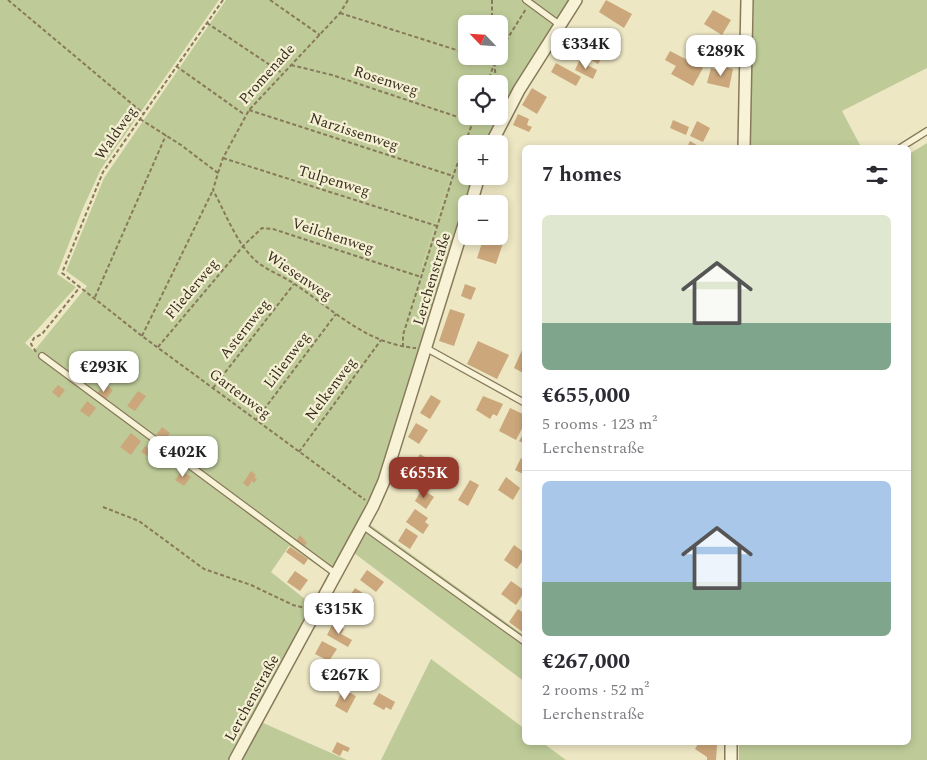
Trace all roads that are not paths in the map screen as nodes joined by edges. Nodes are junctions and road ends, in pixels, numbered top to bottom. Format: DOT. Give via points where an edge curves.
graph roads {
  1 [pos="576,0"];
  2 [pos="747,0"];
  3 [pos="528,1"];
  4 [pos="560,25"];
  5 [pos="927,131"];
  6 [pos="496,135"];
  7 [pos="744,145"];
  8 [pos="905,145"];
  9 [pos="458,244"];
  10 [pos="426,348"];
  11 [pos="42,356"];
  12 [pos="522,401"];
  13 [pos="363,526"];
  14 [pos="336,574"];
  15 [pos="522,640"];
  16 [pos="731,745"];
  17 [pos="235,760"];
  18 [pos="731,760"];
  1 -- 4 [label="street"];
  2 -- 7 [label="street"];
  3 -- 4 [label="lane"];
  4 -- 6 [label="street"];
  5 -- 8 [label="lane"];
  9 -- 10 [label="street, Lerchenstraße"];
  10 -- 12 [label="lane, Lerchenstraße"];
  10 -- 13 [label="street, Lerchenstraße" via="384,481"];
  11 -- 14 [label="lane"];
  13 -- 14 [label="street, Lerchenstraße"];
  13 -- 15 [label="lane"];
  14 -- 17 [label="street, Lerchenstraße"];
  16 -- 18 [label="street"];
}
